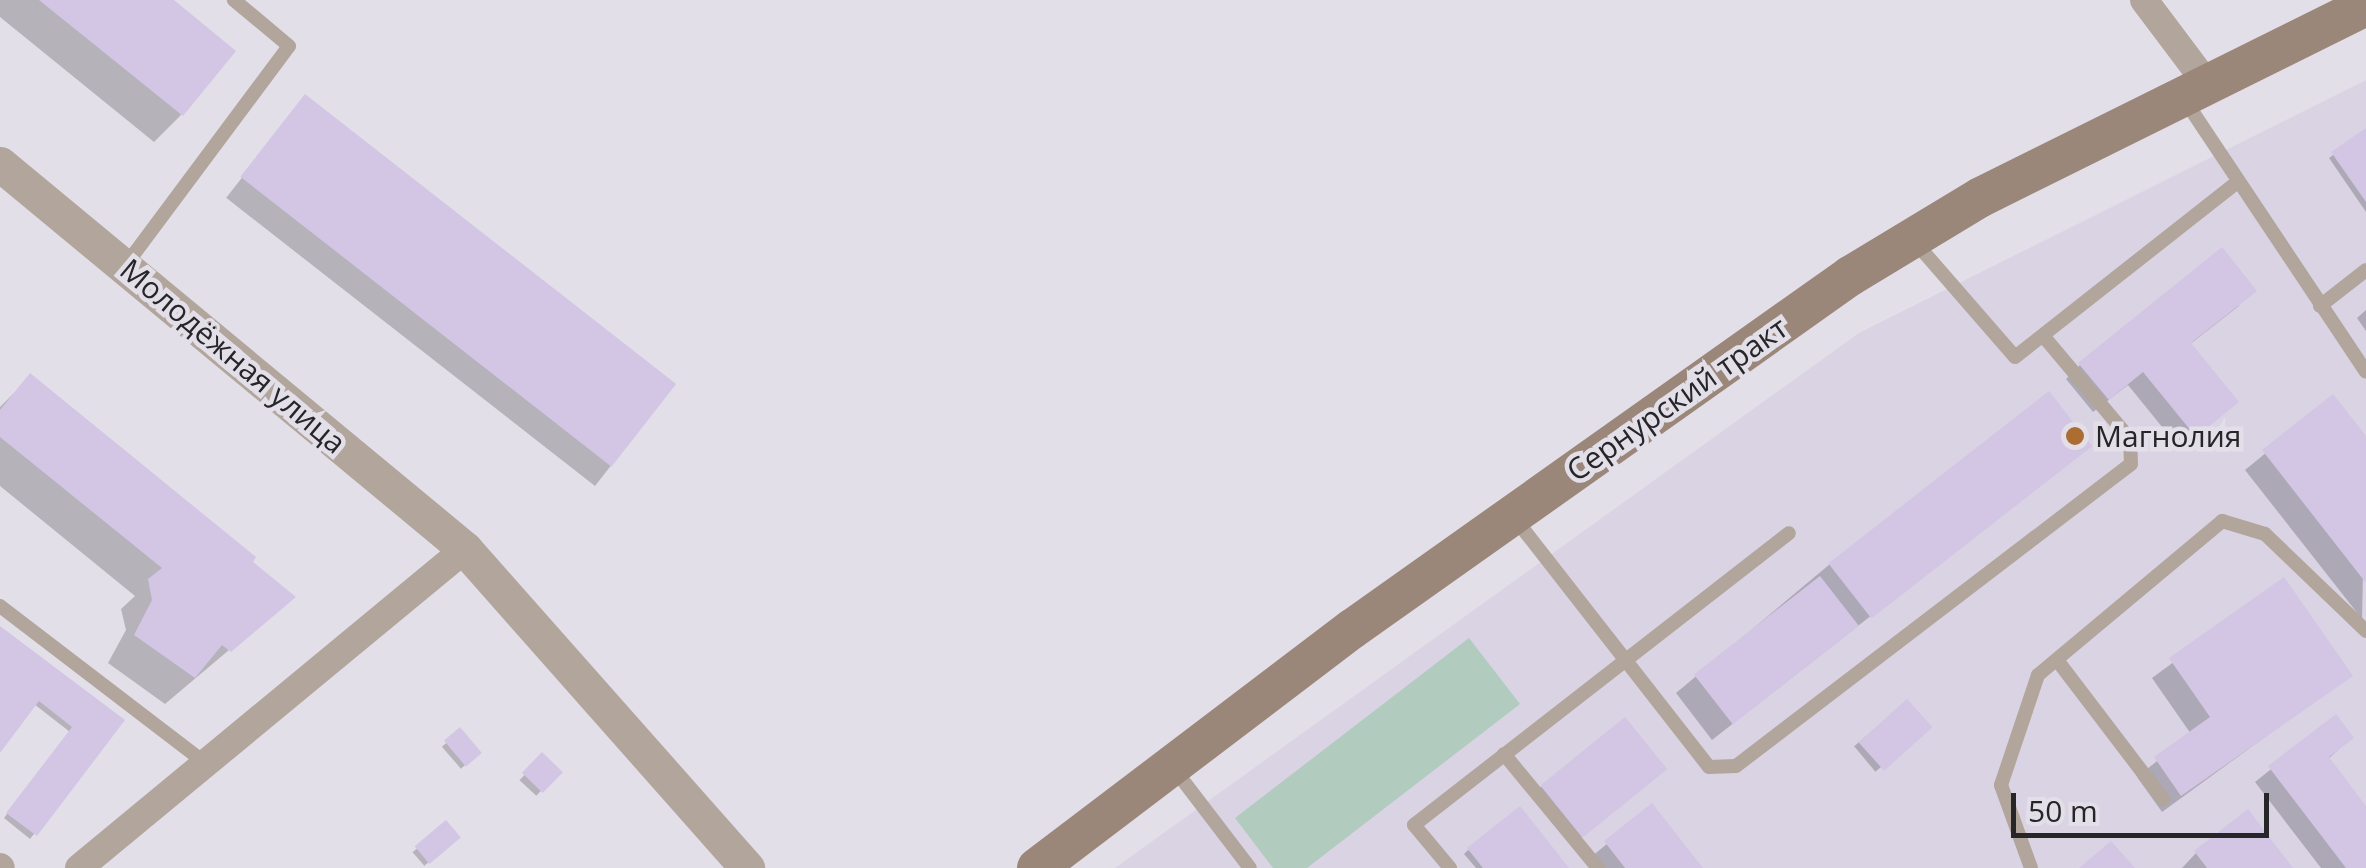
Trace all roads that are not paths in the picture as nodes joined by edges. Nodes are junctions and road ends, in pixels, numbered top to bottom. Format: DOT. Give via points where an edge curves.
graph roads {
  1 [pos="234,0"];
  2 [pos="2144,0"];
  3 [pos="2366,6"];
  4 [pos="2195,91"];
  5 [pos="0,164"];
  6 [pos="2237,182"];
  7 [pos="1912,239"];
  8 [pos="125,267"];
  9 [pos="2366,270"];
  10 [pos="2320,306"];
  11 [pos="2045,338"];
  12 [pos="2366,372"];
  13 [pos="1512,515"];
  14 [pos="1789,534"];
  15 [pos="465,548"];
  16 [pos="0,606"];
  17 [pos="2366,630"];
  18 [pos="1628,656"];
  19 [pos="2057,660"];
  20 [pos="1504,754"];
  21 [pos="205,763"];
  22 [pos="1172,766"];
  23 [pos="2163,799"];
  24 [pos="79,868"];
  25 [pos="747,868"];
  26 [pos="1037,868"];
  27 [pos="1250,868"];
  28 [pos="1450,868"];
  29 [pos="1598,868"];
  30 [pos="2031,868"];
  1 -- 8 [label="lane" via="289,46"];
  2 -- 4 [label="street"];
  3 -- 4 [label="main road, Сернурский тракт"];
  4 -- 6 [label="lane"];
  4 -- 7 [label="main road, Сернурский тракт" via="1981,197"];
  5 -- 8 [label="street, Молодёжная улица"];
  6 -- 10 [label="lane"];
  6 -- 11 [label="lane"];
  7 -- 11 [label="lane" via="2015,357"];
  7 -- 13 [label="main road, Сернурский тракт"];
  8 -- 15 [label="street, Молодёжная улица"];
  9 -- 10 [label="lane"];
  10 -- 12 [label="lane"];
  11 -- 18 [label="lane" via="2130,439 2131,464 1736,766 1710,766"];
  13 -- 18 [label="lane"];
  13 -- 22 [label="main road, Сернурский тракт"];
  14 -- 18 [label="lane"];
  15 -- 21 [label="street"];
  15 -- 25 [label="street, Молодёжная улица"];
  16 -- 21 [label="lane"];
  17 -- 19 [label="lane" via="2266,534 2222,521"];
  18 -- 20 [label="lane"];
  19 -- 23 [label="lane"];
  19 -- 30 [label="lane" via="2038,675 2002,785"];
  20 -- 28 [label="lane" via="1414,825"];
  20 -- 29 [label="lane"];
  21 -- 24 [label="street"];
  22 -- 26 [label="main road, Сернурский тракт"];
  22 -- 27 [label="lane"];
}
